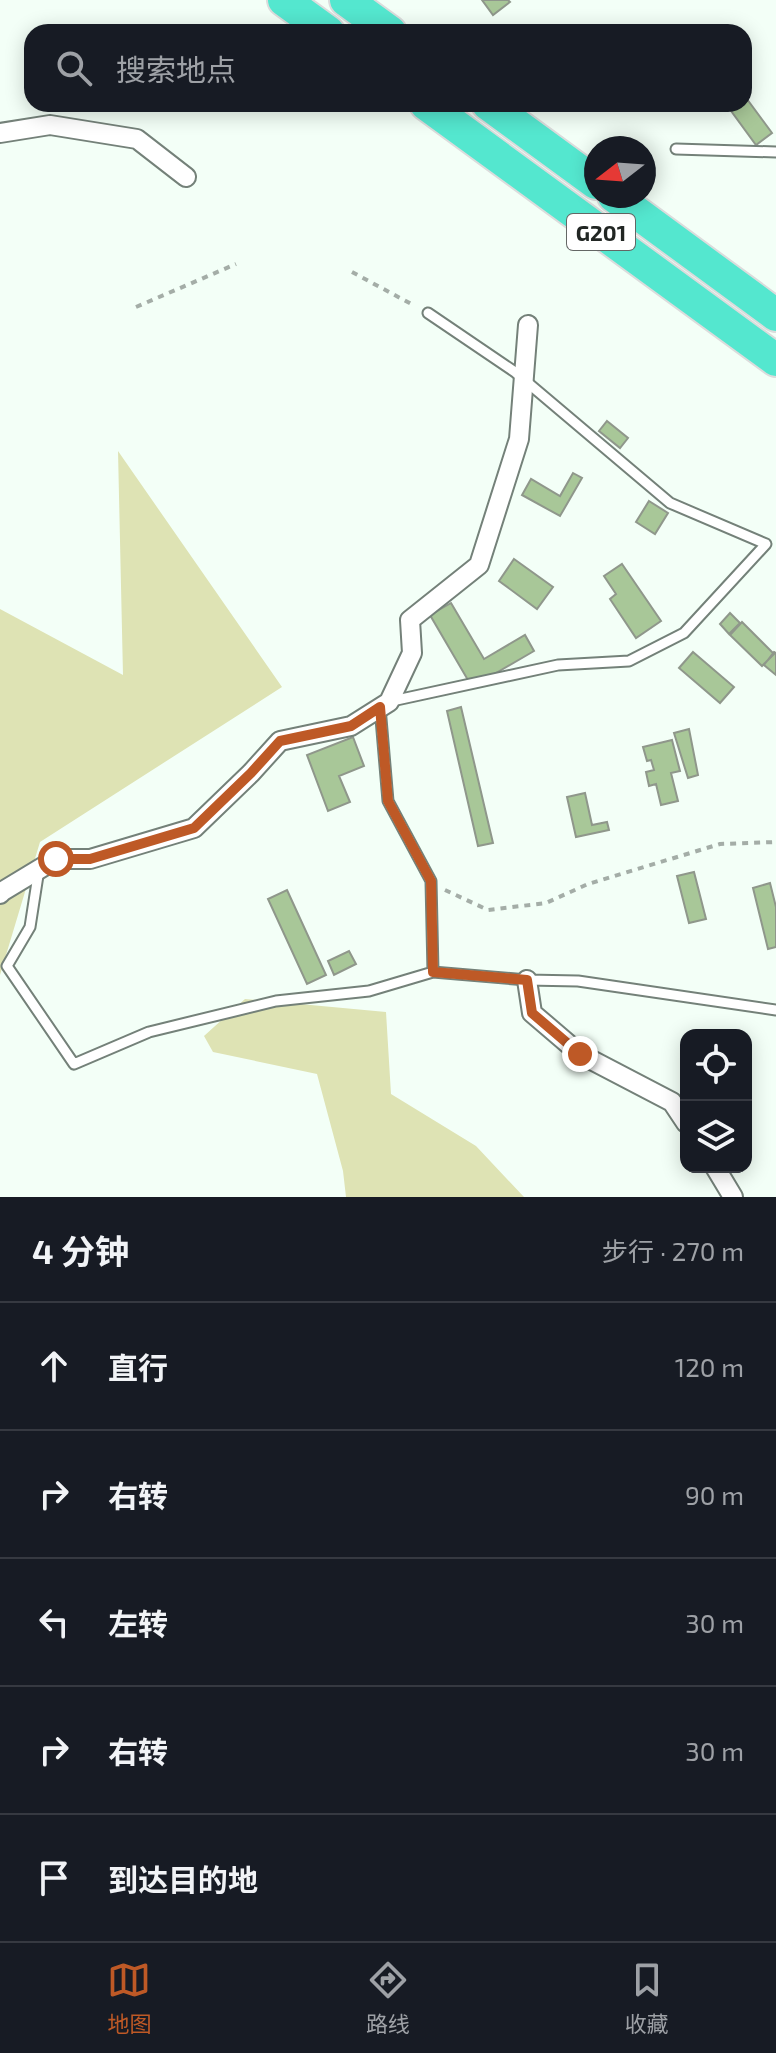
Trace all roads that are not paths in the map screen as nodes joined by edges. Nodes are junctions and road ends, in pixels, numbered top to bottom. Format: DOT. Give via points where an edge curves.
graph roads {
  1 [pos="284,0"];
  2 [pos="346,0"];
  3 [pos="317,24"];
  4 [pos="379,24"];
  5 [pos="437,112"];
  6 [pos="499,112"];
  7 [pos="0,133"];
  8 [pos="676,149"];
  9 [pos="776,152"];
  10 [pos="584,174"];
  11 [pos="186,177"];
  12 [pos="630,208"];
  13 [pos="428,313"];
  14 [pos="776,315"];
  15 [pos="528,325"];
  16 [pos="776,360"];
  17 [pos="524,380"];
  18 [pos="384,705"];
  19 [pos="39,869"];
  20 [pos="0,894"];
  21 [pos="433,972"];
  22 [pos="527,980"];
  23 [pos="776,1010"];
  24 [pos="680,1114"];
  25 [pos="719,1173"];
  26 [pos="733,1197"];
  1 -- 3 [label="highway"];
  2 -- 4 [label="highway"];
  5 -- 16 [label="highway, G201"];
  6 -- 10 [label="highway, G201"];
  7 -- 11 [label="street" via="50,125 137,139"];
  8 -- 9 [label="lane"];
  12 -- 14 [label="highway, G201"];
  13 -- 17 [label="lane"];
  15 -- 17 [label="street"];
  17 -- 18 [label="street" via="519,439 479,565 410,620 412,653"];
  17 -- 18 [label="lane" via="670,503 766,544 684,633 629,661 558,665"];
  18 -- 19 [label="street" via="351,726 280,741 194,828 90,859 56,859"];
  18 -- 21 [label="lane" via="388,801 431,881"];
  19 -- 20 [label="street"];
  19 -- 21 [label="lane" via="30,927 7,966 74,1064 149,1032 276,1001 369,991"];
  21 -- 22 [label="lane"];
  22 -- 23 [label="lane" via="578,981"];
  22 -- 24 [label="street" via="532,1013 580,1054 672,1102"];
  25 -- 26 [label="street"];
}
